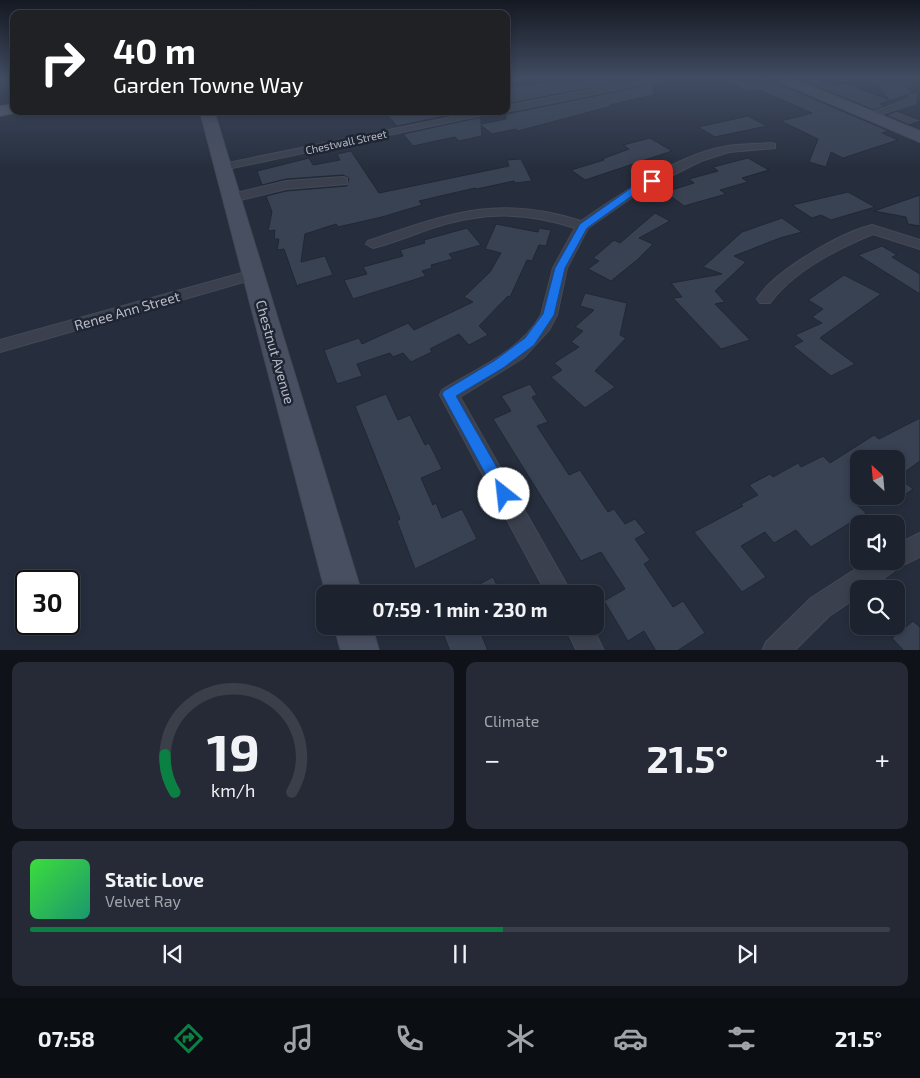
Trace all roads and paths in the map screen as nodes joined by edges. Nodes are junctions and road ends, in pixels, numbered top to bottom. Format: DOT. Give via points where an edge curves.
graph roads {
  1 [pos="856,109"];
  2 [pos="887,109"];
  3 [pos="208,115"];
  4 [pos="477,115"];
  5 [pos="870,115"];
  6 [pos="920,137"];
  7 [pos="771,146"];
  8 [pos="223,167"];
  9 [pos="344,181"];
  10 [pos="232,198"];
  11 [pos="583,226"];
  12 [pos="373,244"];
  13 [pos="920,245"];
  14 [pos="253,275"];
  15 [pos="765,299"];
  16 [pos="0,346"];
  17 [pos="920,545"];
  18 [pos="905,552"];
  19 [pos="876,570"];
  20 [pos="341,585"];
  21 [pos="555,585"];
  22 [pos="356,635"];
  23 [pos="583,635"];
  24 [pos="360,650"];
  25 [pos="591,650"];
  26 [pos="775,650"];
  1 -- 5 [label="street"];
  2 -- 5 [label="street"];
  3 -- 8 [label="street, Chestnut Avenue"];
  4 -- 8 [label="street, Chestwall Street"];
  5 -- 6 [label="street"];
  7 -- 11 [label="street" via="728,149 697,159 637,188"];
  8 -- 10 [label="street, Chestnut Avenue"];
  9 -- 10 [label="street" via="286,185"];
  10 -- 14 [label="street, Chestnut Avenue"];
  11 -- 12 [label="street" via="526,212 483,211 437,221"];
  11 -- 21 [label="street" via="560,268 543,326 517,353 449,394"];
  13 -- 15 [label="street" via="872,229 808,260"];
  14 -- 16 [label="street, Renee Ann Street"];
  14 -- 20 [label="street, Chestnut Avenue"];
  17 -- 18 [label="street"];
  19 -- 26 [label="street" via="820,607"];
  22 -- 24 [label="street"];
  23 -- 25 [label="street"];
}
